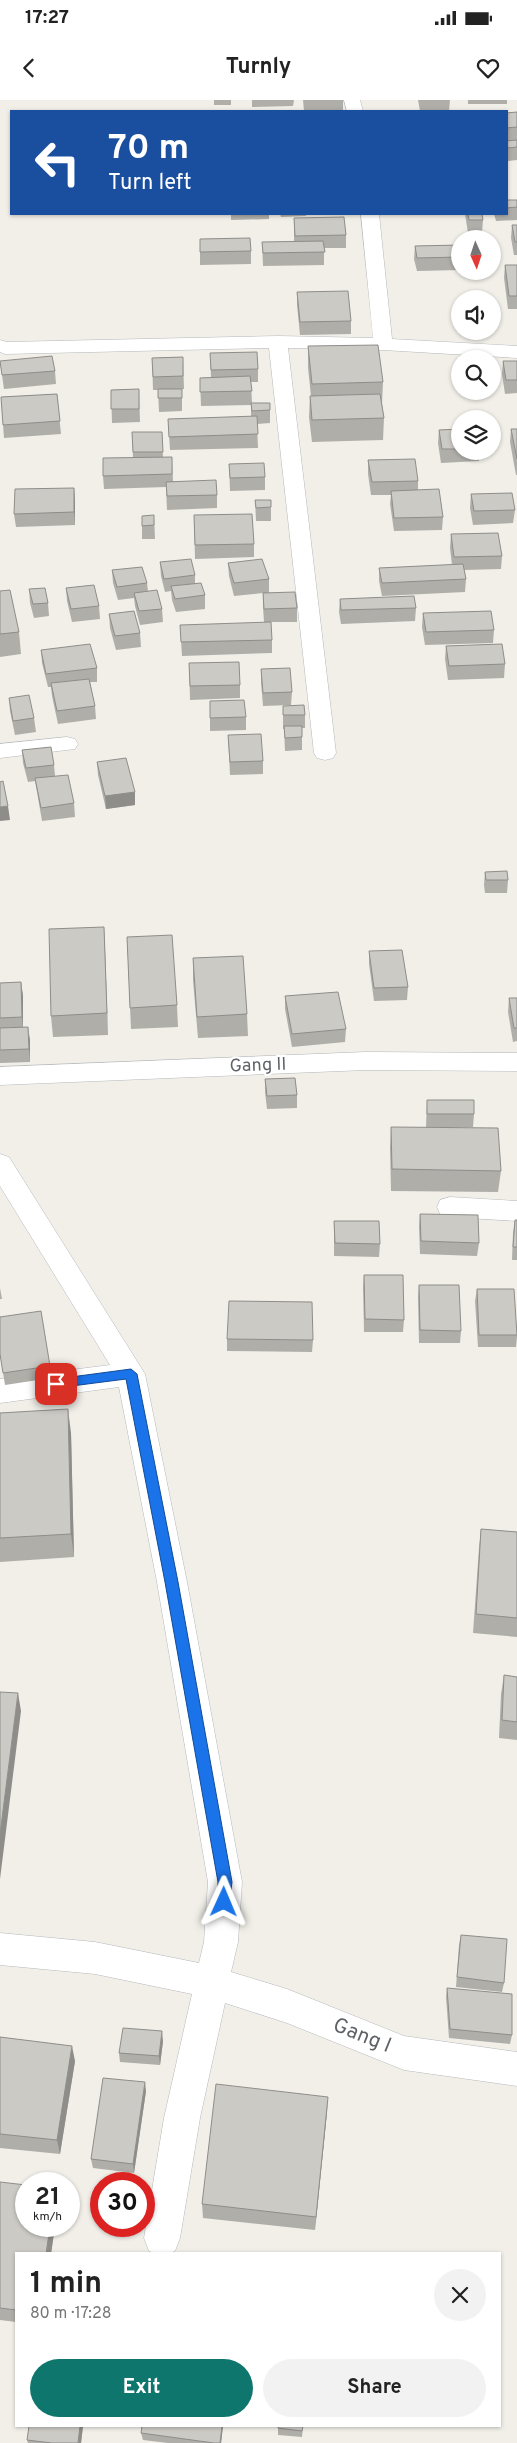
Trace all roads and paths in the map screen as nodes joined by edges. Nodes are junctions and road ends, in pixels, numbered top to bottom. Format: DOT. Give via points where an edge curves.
graph roads {
  1 [pos="370,215"];
  2 [pos="278,342"];
  3 [pos="383,344"];
  4 [pos="0,346"];
  5 [pos="517,352"];
  6 [pos="67,744"];
  7 [pos="0,751"];
  8 [pos="325,753"];
  9 [pos="517,1062"];
  10 [pos="0,1076"];
  11 [pos="0,1164"];
  12 [pos="450,1207"];
  13 [pos="517,1211"];
  14 [pos="131,1374"];
  15 [pos="0,1391"];
  16 [pos="0,1949"];
  17 [pos="212,1982"];
  18 [pos="517,2068"];
  19 [pos="162,2238"];
  1 -- 3 [label="street"];
  2 -- 3 [label="street"];
  2 -- 4 [label="street"];
  2 -- 8 [label="street"];
  3 -- 5 [label="street"];
  6 -- 7 [label="street"];
  9 -- 10 [label="street, Gang II" via="366,1061"];
  11 -- 14 [label="street"];
  12 -- 13 [label="street"];
  14 -- 15 [label="street"];
  14 -- 17 [label="street" via="225,1882 221,1942"];
  16 -- 17 [label="street, Gang I" via="95,1958"];
  17 -- 18 [label="street, Gang I" via="287,2006 404,2053"];
  17 -- 19 [label="street" via="182,2118"];
}
